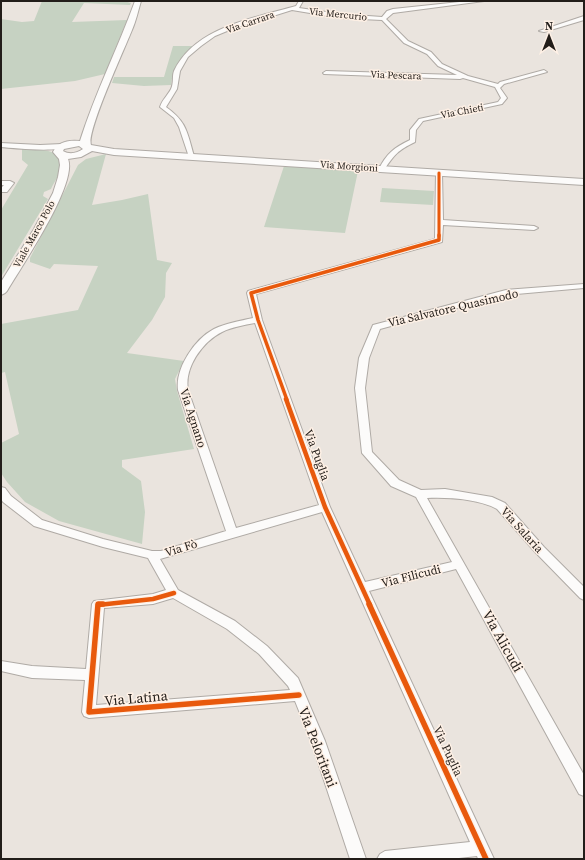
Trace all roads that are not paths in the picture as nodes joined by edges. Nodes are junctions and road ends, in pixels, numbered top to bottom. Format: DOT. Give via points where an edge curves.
graph roads {
  1 [pos="138,1"];
  2 [pos="143,1"];
  3 [pos="301,1"];
  4 [pos="482,1"];
  5 [pos="455,2"];
  6 [pos="293,9"];
  7 [pos="584,18"];
  8 [pos="383,19"];
  9 [pos="130,28"];
  10 [pos="542,31"];
  11 [pos="544,72"];
  12 [pos="326,73"];
  13 [pos="466,77"];
  14 [pos="498,86"];
  15 [pos="91,120"];
  16 [pos="1,145"];
  17 [pos="61,149"];
  18 [pos="84,150"];
  19 [pos="191,156"];
  20 [pos="382,168"];
  21 [pos="439,173"];
  22 [pos="64,175"];
  23 [pos="584,182"];
  24 [pos="1,183"];
  25 [pos="1,190"];
  26 [pos="439,222"];
  27 [pos="534,228"];
  28 [pos="584,286"];
  29 [pos="1,290"];
  30 [pos="258,320"];
  31 [pos="1,491"];
  32 [pos="420,494"];
  33 [pos="325,507"];
  34 [pos="232,532"];
  35 [pos="152,555"];
  36 [pos="460,564"];
  37 [pos="362,588"];
  38 [pos="174,593"];
  39 [pos="584,595"];
  40 [pos="1,666"];
  41 [pos="91,675"];
  42 [pos="299,695"];
  43 [pos="584,789"];
  44 [pos="483,853"];
  45 [pos="358,859"];
  46 [pos="385,859"];
  1 -- 9 [label="main road"];
  2 -- 9 [label="main road"];
  3 -- 6 [label="street" via="300,6"];
  4 -- 5 [label="street"];
  5 -- 8 [label="street" via="393,11"];
  6 -- 8 [label="street, Via Mercurio"];
  6 -- 19 [label="street, Via Carrara" via="228,29 199,45 178,71 176,85 163,107 182,127"];
  7 -- 10 [label="street"];
  8 -- 13 [label="street" via="406,42 429,53 440,65"];
  9 -- 15 [label="main road"];
  11 -- 14 [label="street" via="507,81"];
  12 -- 13 [label="street, Via Pescara"];
  13 -- 14 [label="street"];
  14 -- 20 [label="street, Via Chieti" via="498,91 504,98 500,103 421,120 413,130 413,141 393,151"];
  15 -- 17 [label="main road" via="84,130"];
  15 -- 18 [label="main road"];
  16 -- 17 [label="street"];
  17 -- 18 [label="main road, Via Morgioni" via="76,143"];
  17 -- 22 [label="main road"];
  18 -- 19 [label="main road, Via Morgioni"];
  18 -- 22 [label="main road, Viale Marco Polo"];
  19 -- 20 [label="main road, Via Morgioni"];
  20 -- 21 [label="main road, Via Morgioni"];
  21 -- 23 [label="main road, Via Morgioni"];
  21 -- 26 [label="street, Via Puglia"];
  22 -- 29 [label="main road, Viale Marco Polo" via="48,211"];
  24 -- 25 [label="street" via="10,183"];
  26 -- 27 [label="street"];
  26 -- 30 [label="street, Via Puglia" via="439,240 251,293"];
  28 -- 32 [label="street, Via Salvatore Quasimodo" via="506,293 376,327 364,358 360,388 367,453 395,483"];
  30 -- 33 [label="street, Via Puglia"];
  30 -- 34 [label="street, Via Agnano" via="214,333 201,345 184,372 182,380 183,390"];
  31 -- 35 [label="street, Via Fò" via="7,499 38,523"];
  32 -- 36 [label="street, Via Alicudi"];
  32 -- 39 [label="street, Via Salaria" via="445,493 492,501 501,506"];
  33 -- 34 [label="street, Via Fò"];
  33 -- 37 [label="street, Via Puglia"];
  34 -- 35 [label="street, Via Fò" via="161,555"];
  35 -- 38 [label="street"];
  36 -- 37 [label="street, Via Filicudi"];
  36 -- 43 [label="street, Via Alicudi"];
  37 -- 44 [label="street, Via Puglia"];
  38 -- 41 [label="street, Via Latina" via="152,599 98,604"];
  38 -- 42 [label="street, Via Peloritani" via="231,625 263,650 293,682"];
  40 -- 41 [label="street" via="32,672"];
  41 -- 42 [label="street, Via Latina" via="89,712"];
  42 -- 45 [label="street, Via Peloritani" via="318,741"];
  44 -- 46 [label="street"];
}
